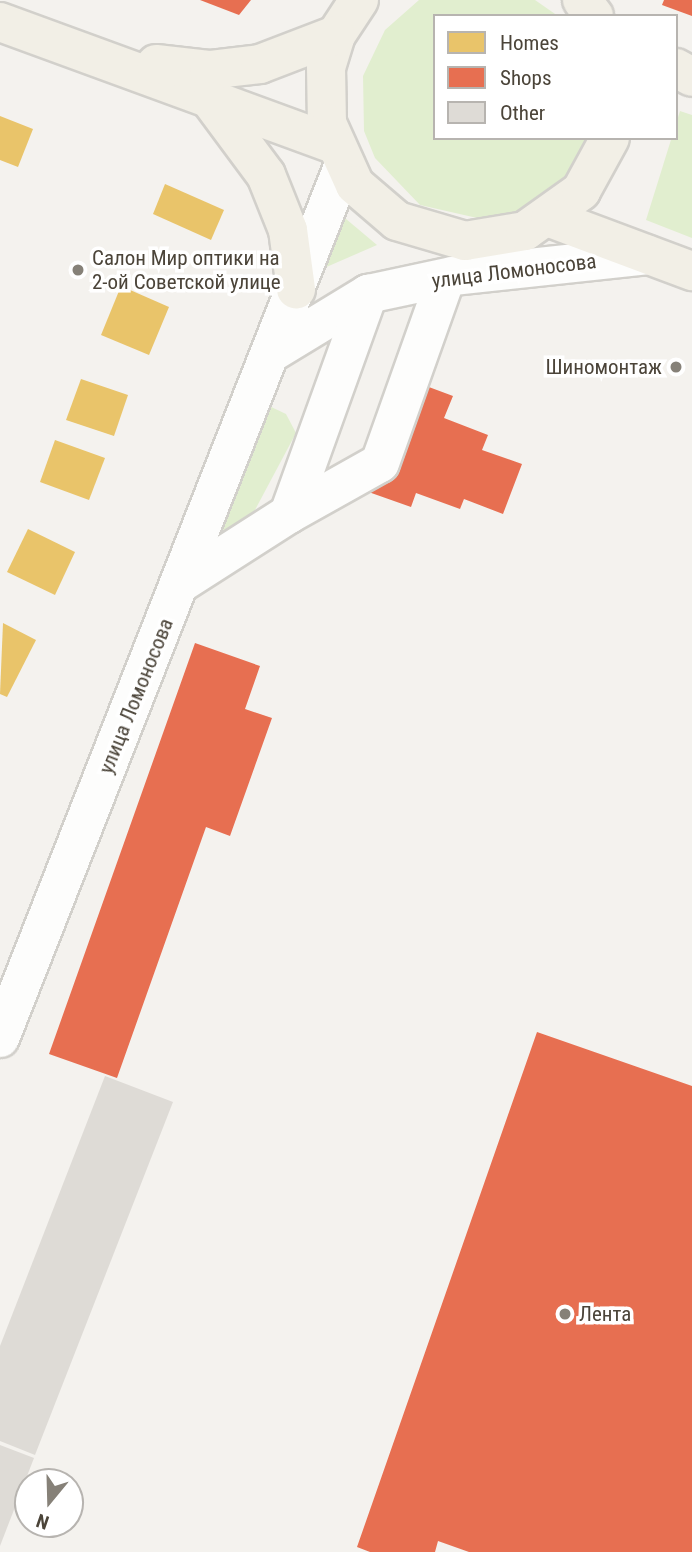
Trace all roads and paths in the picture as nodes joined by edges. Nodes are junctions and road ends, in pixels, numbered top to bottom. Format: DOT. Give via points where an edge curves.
graph roads {
  1 [pos="359,0"];
  2 [pos="15,28"];
  3 [pos="336,35"];
  4 [pos="209,100"];
  5 [pos="609,140"];
  6 [pos="338,156"];
  7 [pos="550,218"];
  8 [pos="648,255"];
  9 [pos="692,271"];
  10 [pos="446,278"];
  11 [pos="296,289"];
  12 [pos="368,294"];
  13 [pos="271,353"];
  14 [pos="289,514"];
  15 [pos="181,583"];
  16 [pos="0,1038"];
  1 -- 3 [label="main road"];
  2 -- 3 [label="main road" via="209,70 260,64"];
  2 -- 4 [label="main road"];
  3 -- 6 [label="main road" via="324,90"];
  4 -- 6 [label="main road"];
  4 -- 11 [label="main road" via="266,175 288,230"];
  5 -- 7 [label="main road" via="581,191"];
  6 -- 7 [label="main road" via="369,200 397,221 437,236 503,238"];
  6 -- 11 [label="street, улица Ломоносова"];
  7 -- 8 [label="main road"];
  8 -- 9 [label="main road"];
  8 -- 10 [label="street, улица Ломоносова"];
  10 -- 12 [label="street, улица Ломоносова"];
  10 -- 14 [label="street" via="380,463"];
  11 -- 13 [label="street, улица Ломоносова"];
  12 -- 13 [label="street, улица Ломоносова"];
  12 -- 14 [label="street"];
  13 -- 15 [label="street, улица Ломоносова"];
  14 -- 15 [label="street"];
  15 -- 16 [label="street, улица Ломоносова"];
}
